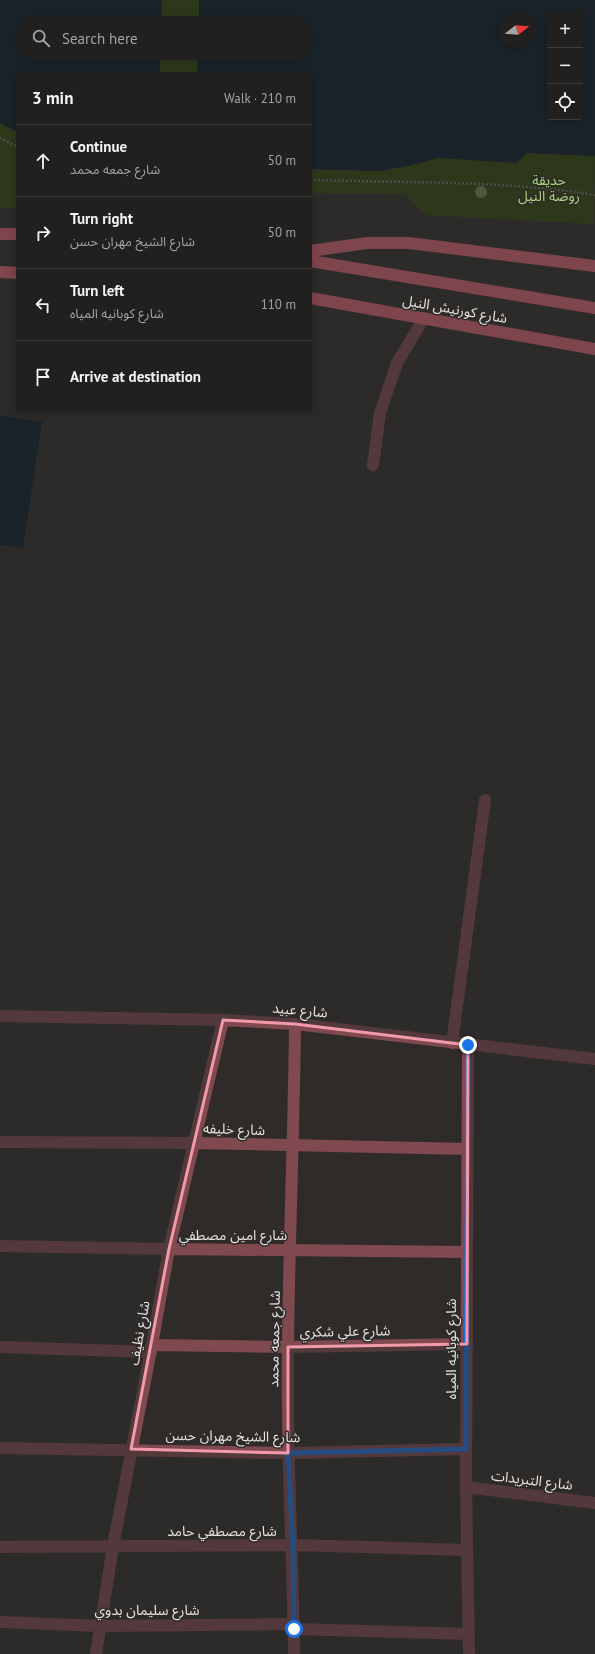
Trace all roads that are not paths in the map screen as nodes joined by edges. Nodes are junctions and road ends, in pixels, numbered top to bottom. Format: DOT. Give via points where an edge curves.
graph roads {
  1 [pos="0,234"];
  2 [pos="16,234"];
  3 [pos="312,251"];
  4 [pos="312,261"];
  5 [pos="595,266"];
  6 [pos="0,272"];
  7 [pos="16,272"];
  8 [pos="312,298"];
  9 [pos="595,308"];
  10 [pos="424,318"];
  11 [pos="595,349"];
  12 [pos="374,466"];
  13 [pos="485,800"];
  14 [pos="0,1016"];
  15 [pos="223,1020"];
  16 [pos="295,1024"];
  17 [pos="452,1043"];
  18 [pos="468,1045"];
  19 [pos="595,1059"];
  20 [pos="0,1142"];
  21 [pos="194,1143"];
  22 [pos="294,1146"];
  23 [pos="467,1149"];
  24 [pos="0,1246"];
  25 [pos="169,1249"];
  26 [pos="291,1250"];
  27 [pos="467,1252"];
  28 [pos="467,1344"];
  29 [pos="0,1347"];
  30 [pos="288,1347"];
  31 [pos="152,1349"];
  32 [pos="0,1448"];
  33 [pos="131,1449"];
  34 [pos="466,1449"];
  35 [pos="288,1453"];
  36 [pos="466,1487"];
  37 [pos="595,1503"];
  38 [pos="293,1545"];
  39 [pos="113,1546"];
  40 [pos="0,1547"];
  41 [pos="467,1550"];
  42 [pos="0,1622"];
  43 [pos="100,1626"];
  44 [pos="294,1627"];
  45 [pos="469,1634"];
  46 [pos="96,1654"];
  47 [pos="294,1654"];
  48 [pos="469,1654"];
  1 -- 2 [label="highway"];
  3 -- 5 [label="highway" via="367,243 410,243"];
  4 -- 9 [label="highway, شارع كورنيش النيل"];
  6 -- 7 [label="highway"];
  8 -- 10 [label="highway, شارع كورنيش النيل"];
  10 -- 11 [label="highway, شارع كورنيش النيل"];
  10 -- 12 [label="street" via="397,363 380,413"];
  13 -- 17 [label="street"];
  14 -- 15 [label="street, شارع عبيد"];
  15 -- 16 [label="street, شارع عبيد"];
  15 -- 21 [label="street, شارع نظيف"];
  16 -- 17 [label="street, شارع عبيد"];
  16 -- 22 [label="street, شارع جمعه محمد"];
  17 -- 18 [label="street, شارع عبيد"];
  18 -- 19 [label="street, شارع عبيد"];
  18 -- 23 [label="street, شارع كوبانيه المياه"];
  20 -- 21 [label="street, شارع خليفه"];
  21 -- 22 [label="street, شارع خليفه"];
  21 -- 25 [label="street, شارع نظيف"];
  22 -- 23 [label="street, شارع خليفه"];
  22 -- 26 [label="street, شارع جمعه محمد"];
  23 -- 27 [label="street, شارع كوبانيه المياه"];
  24 -- 25 [label="street, شارع امين مصطفي"];
  25 -- 26 [label="street, شارع امين مصطفي"];
  25 -- 31 [label="street, شارع نظيف"];
  26 -- 27 [label="street, شارع امين مصطفي"];
  26 -- 30 [label="street, شارع جمعه محمد"];
  27 -- 28 [label="street, شارع كوبانيه المياه"];
  28 -- 30 [label="street, شارع علي شكري"];
  28 -- 34 [label="street, شارع كوبانيه المياه"];
  29 -- 31 [label="street, شارع علي شكري"];
  30 -- 31 [label="street, شارع علي شكري"];
  30 -- 35 [label="street, شارع جمعه محمد"];
  31 -- 33 [label="street, شارع نظيف"];
  32 -- 33 [label="street, شارع الشيخ مهران حسن"];
  33 -- 35 [label="street, شارع الشيخ مهران حسن"];
  33 -- 39 [label="street, شارع نظيف"];
  34 -- 35 [label="street, شارع الشيخ مهران حسن"];
  34 -- 36 [label="street, شارع كوبانيه المياه"];
  35 -- 38 [label="street, شارع جمعه محمد"];
  36 -- 37 [label="street, شارع التبريدات"];
  36 -- 41 [label="street, شارع كوبانيه المياه"];
  38 -- 39 [label="street, شارع مصطفي حامد"];
  38 -- 41 [label="street, شارع مصطفي حامد"];
  38 -- 44 [label="street, شارع جمعه محمد"];
  39 -- 40 [label="street, شارع مصطفي حامد"];
  39 -- 43 [label="street, شارع نظيف"];
  41 -- 45 [label="street, شارع كوبانيه المياه"];
  42 -- 43 [label="street, شارع سليمان بدوي"];
  43 -- 44 [label="street, شارع سليمان بدوي"];
  43 -- 46 [label="street, شارع نظيف"];
  44 -- 45 [label="street, شارع سليمان بدوي"];
  44 -- 47 [label="street, شارع جمعه محمد"];
  45 -- 48 [label="street, شارع كوبانيه المياه"];
}
